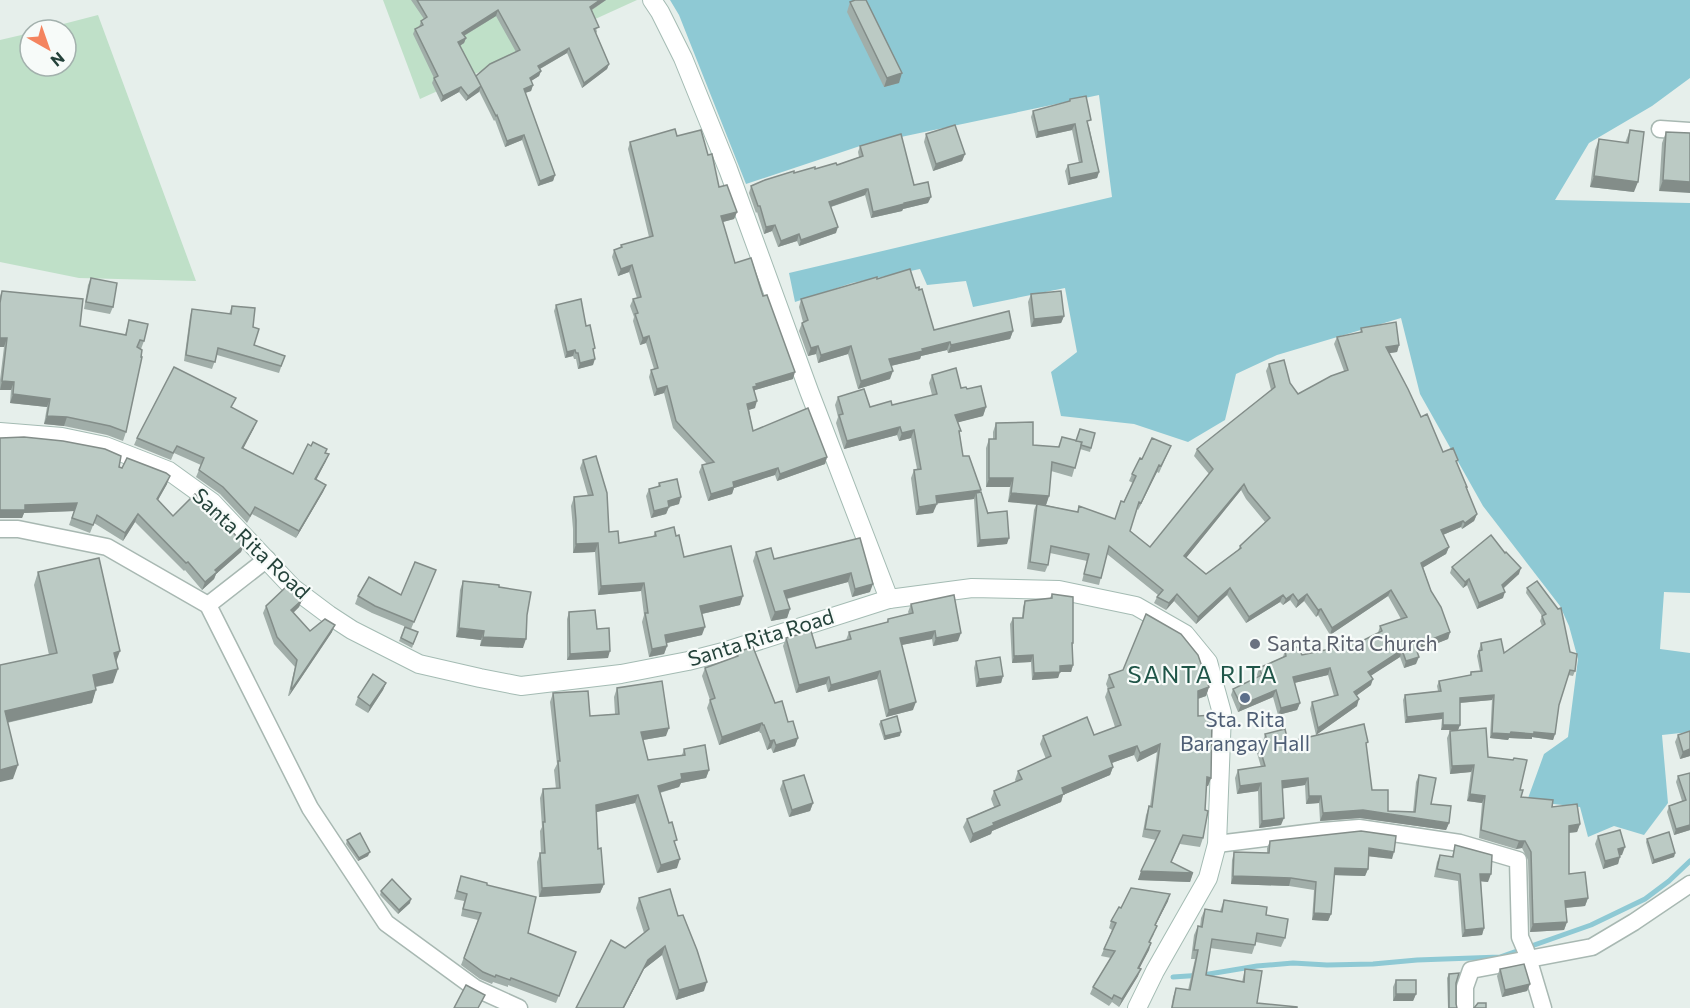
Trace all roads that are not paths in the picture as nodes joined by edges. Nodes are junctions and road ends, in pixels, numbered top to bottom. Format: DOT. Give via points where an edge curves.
graph roads {
  1 [pos="652,0"];
  2 [pos="1660,129"];
  3 [pos="1690,131"];
  4 [pos="0,432"];
  5 [pos="0,529"];
  6 [pos="267,559"];
  7 [pos="889,598"];
  8 [pos="208,605"];
  9 [pos="1217,844"];
  10 [pos="1690,884"];
  11 [pos="1525,949"];
  12 [pos="519,1008"];
  13 [pos="1137,1008"];
  14 [pos="1465,1008"];
  15 [pos="1543,1008"];
  1 -- 7 [label="street" via="683,58 728,169"];
  2 -- 3 [label="street"];
  4 -- 6 [label="street, Santa Rita Road" via="62,437 105,446 169,471 212,502"];
  5 -- 8 [label="street" via="107,547"];
  6 -- 7 [label="street, Santa Rita Road" via="293,588 352,630 429,666 520,686 688,661"];
  6 -- 8 [label="street"];
  7 -- 9 [label="street, Santa Rita Road" via="972,588 1059,590 1136,606 1185,634 1208,662 1222,713"];
  8 -- 12 [label="street" via="310,808 386,923 475,988"];
  9 -- 11 [label="street" via="1359,828 1460,843 1518,860"];
  9 -- 13 [label="street, Santa Rita Road" via="1208,878"];
  10 -- 11 [label="street" via="1592,947"];
  11 -- 14 [label="street" via="1471,970 1465,987"];
  11 -- 15 [label="street"];
}
